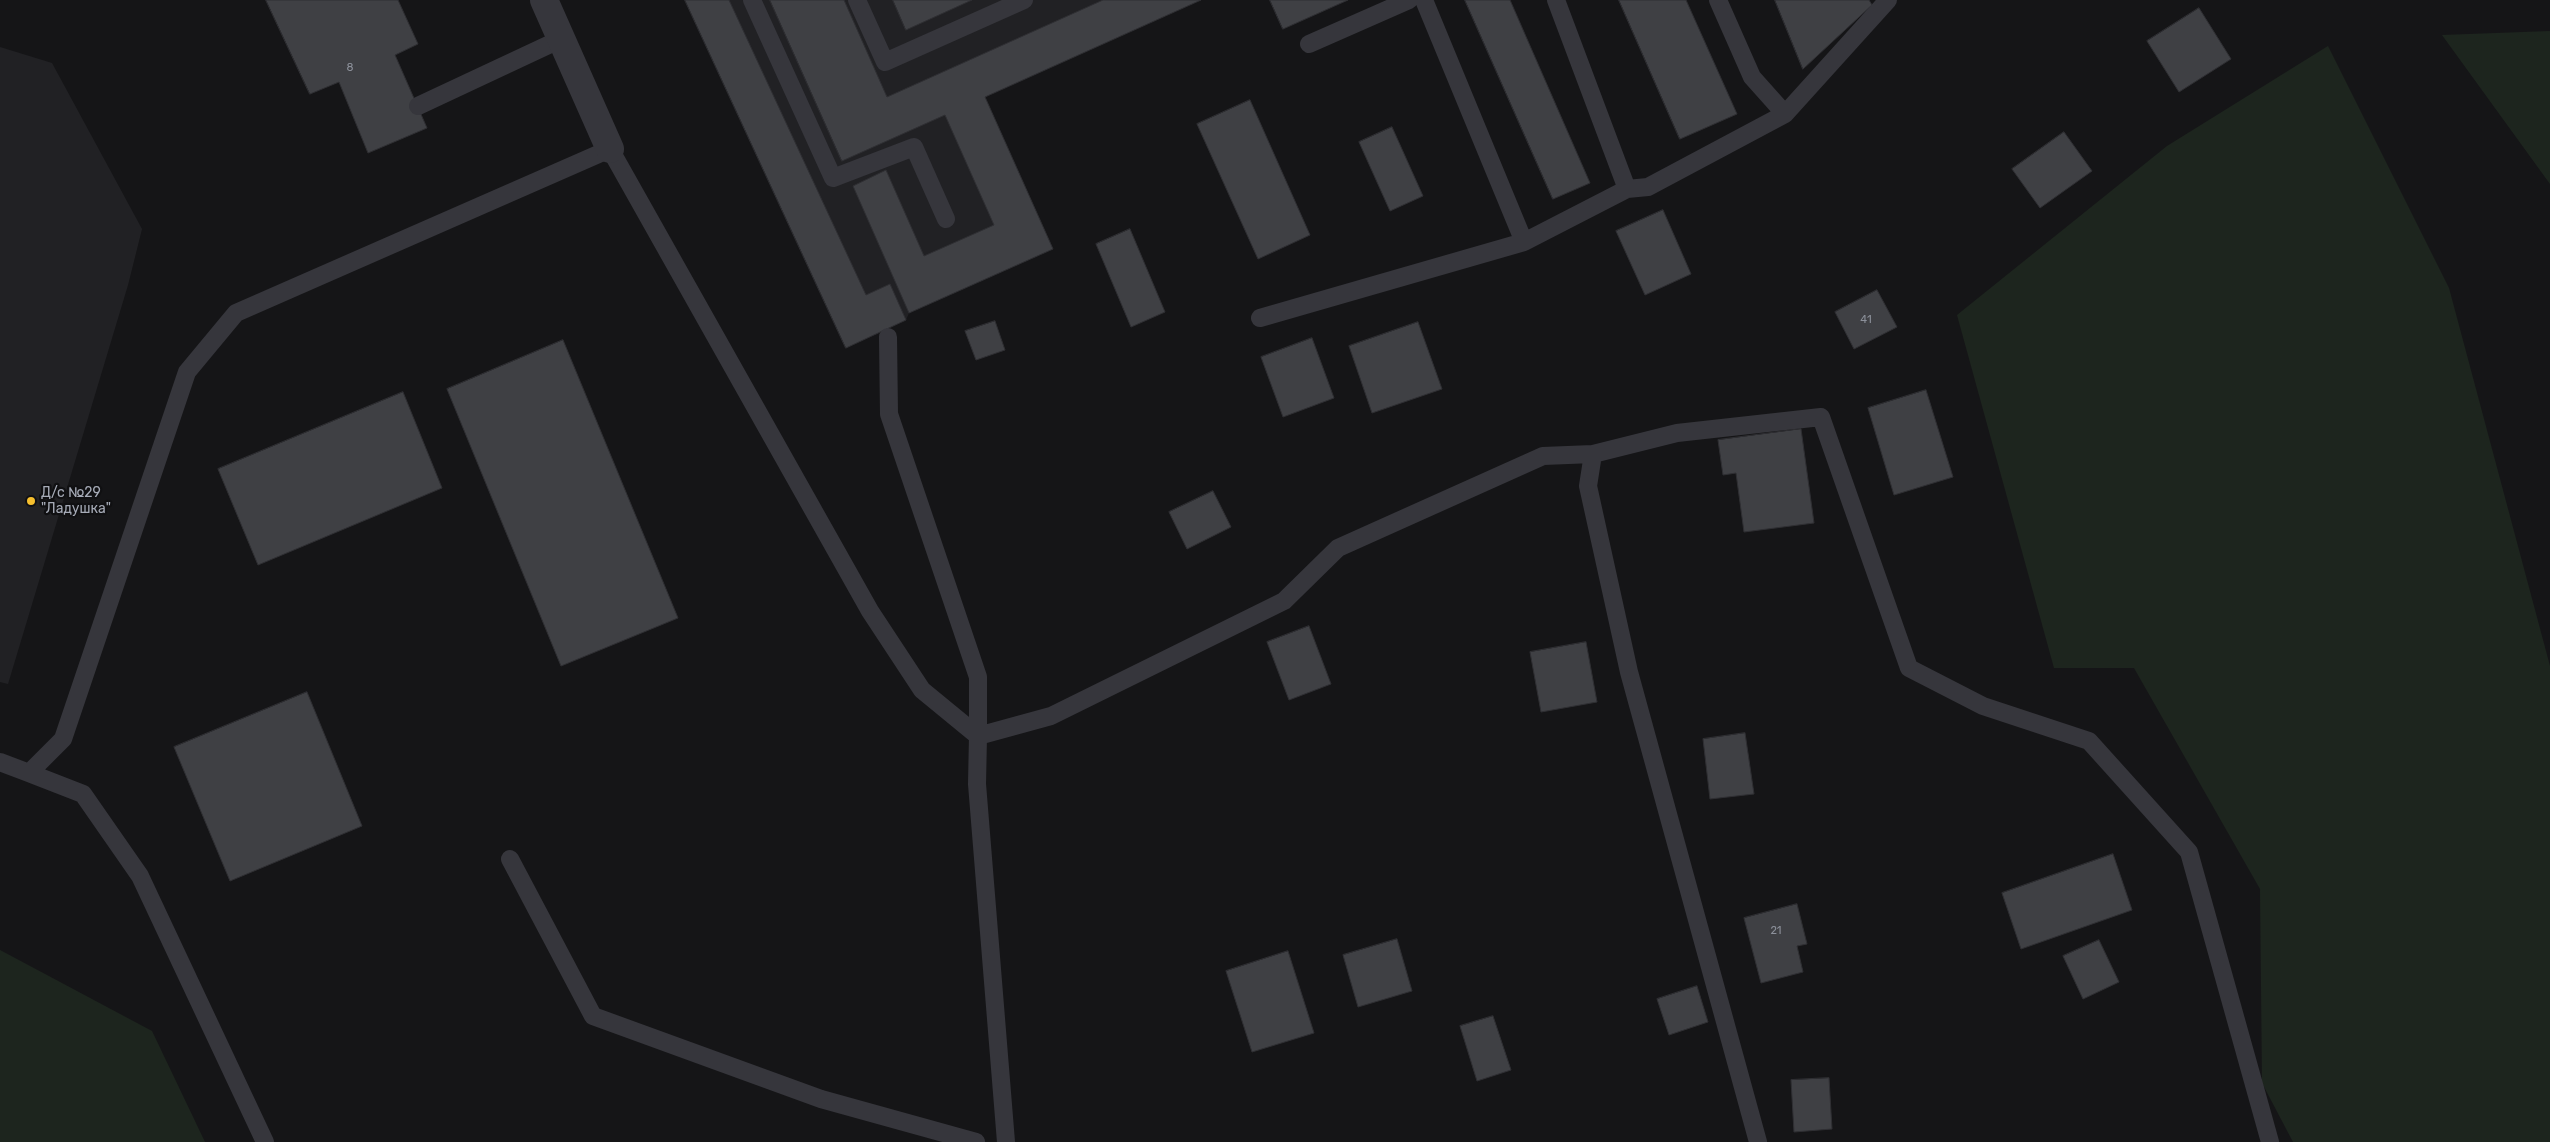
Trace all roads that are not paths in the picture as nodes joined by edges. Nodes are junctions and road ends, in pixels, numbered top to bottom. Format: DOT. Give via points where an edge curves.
graph roads {
  1 [pos="544,0"];
  2 [pos="752,0"];
  3 [pos="857,0"];
  4 [pos="1410,0"];
  5 [pos="1424,0"];
  6 [pos="1556,0"];
  7 [pos="1718,0"];
  8 [pos="1888,0"];
  9 [pos="1012,2"];
  10 [pos="561,39"];
  11 [pos="1309,44"];
  12 [pos="418,106"];
  13 [pos="1785,114"];
  14 [pos="610,149"];
  15 [pos="1627,189"];
  16 [pos="946,219"];
  17 [pos="1524,242"];
  18 [pos="1260,318"];
  19 [pos="888,337"];
  20 [pos="1593,454"];
  21 [pos="978,736"];
  22 [pos="0,762"];
  23 [pos="29,773"];
  24 [pos="510,859"];
  25 [pos="265,1142"];
  26 [pos="976,1142"];
  27 [pos="1006,1142"];
  28 [pos="1758,1142"];
  29 [pos="2270,1142"];
  1 -- 10 [label="street"];
  2 -- 16 [label="lane" via="833,178 914,147"];
  3 -- 9 [label="lane" via="885,62"];
  4 -- 11 [label="lane"];
  5 -- 17 [label="lane"];
  6 -- 15 [label="lane"];
  7 -- 13 [label="lane" via="1752,77"];
  8 -- 13 [label="lane"];
  10 -- 12 [label="lane"];
  10 -- 14 [label="street"];
  13 -- 15 [label="lane" via="1648,188"];
  14 -- 21 [label="lane" via="870,611 922,690"];
  14 -- 23 [label="lane" via="236,312 187,372 63,739"];
  15 -- 17 [label="lane"];
  17 -- 18 [label="lane"];
  19 -- 21 [label="lane" via="888,414 978,677"];
  20 -- 21 [label="lane" via="1544,456 1338,548 1284,602 1051,716"];
  20 -- 28 [label="lane" via="1588,486 1629,672"];
  20 -- 29 [label="lane" via="1676,433 1821,417 1909,668 1983,706 2089,741 2189,852"];
  21 -- 27 [label="lane" via="977,784"];
  22 -- 23 [label="lane"];
  23 -- 25 [label="lane" via="83,794 140,876"];
  24 -- 26 [label="lane" via="593,1016 822,1099"];
}
